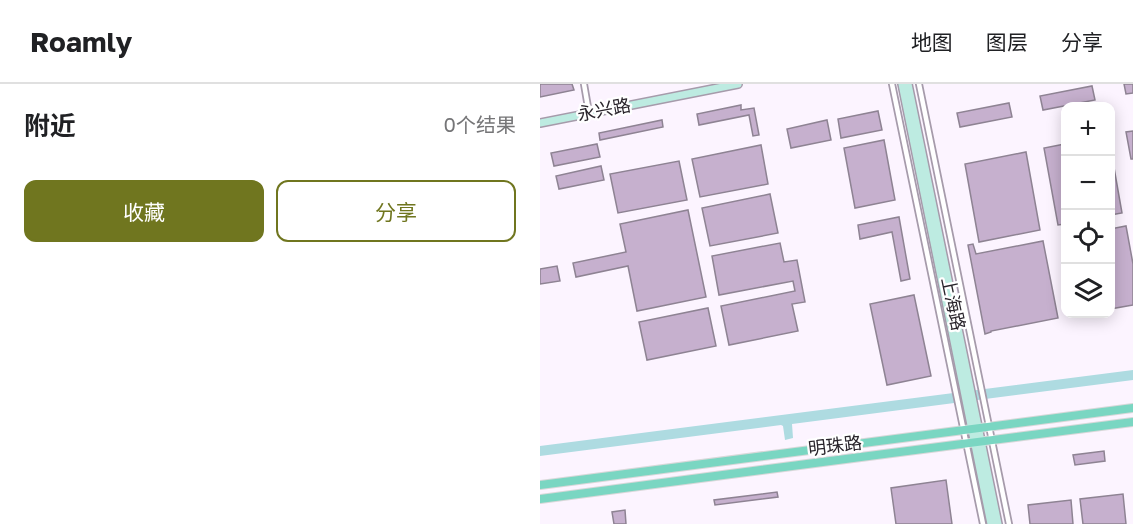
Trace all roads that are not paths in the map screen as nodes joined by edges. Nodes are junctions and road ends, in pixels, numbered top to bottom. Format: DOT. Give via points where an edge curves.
graph roads {
  1 [pos="584,84"];
  2 [pos="738,84"];
  3 [pos="892,84"];
  4 [pos="902,84"];
  5 [pos="908,84"];
  6 [pos="919,84"];
  7 [pos="589,113"];
  8 [pos="540,123"];
  9 [pos="1133,408"];
  10 [pos="1133,422"];
  11 [pos="989,426"];
  12 [pos="971,429"];
  13 [pos="992,439"];
  14 [pos="974,442"];
  15 [pos="540,484"];
  16 [pos="540,499"];
  17 [pos="982,524"];
  18 [pos="991,524"];
  19 [pos="998,524"];
  20 [pos="1009,524"];
  1 -- 7 [label="street"];
  2 -- 7 [label="main road, 永兴路"];
  3 -- 12 [label="street"];
  4 -- 12 [label="main road, 上海路"];
  5 -- 12 [label="main road, 上海路"];
  6 -- 11 [label="street"];
  7 -- 8 [label="main road, 永兴路"];
  9 -- 11 [label="main road, 明珠路"];
  10 -- 13 [label="main road, 明珠路"];
  11 -- 12 [label="main road, 明珠路"];
  11 -- 13 [label="street"];
  12 -- 14 [label="main road, 上海路"];
  12 -- 15 [label="main road, 明珠路"];
  13 -- 14 [label="main road, 明珠路"];
  13 -- 20 [label="street"];
  14 -- 16 [label="main road, 明珠路"];
  14 -- 17 [label="street"];
  14 -- 18 [label="main road, 上海路"];
  14 -- 19 [label="main road, 上海路"];
}
